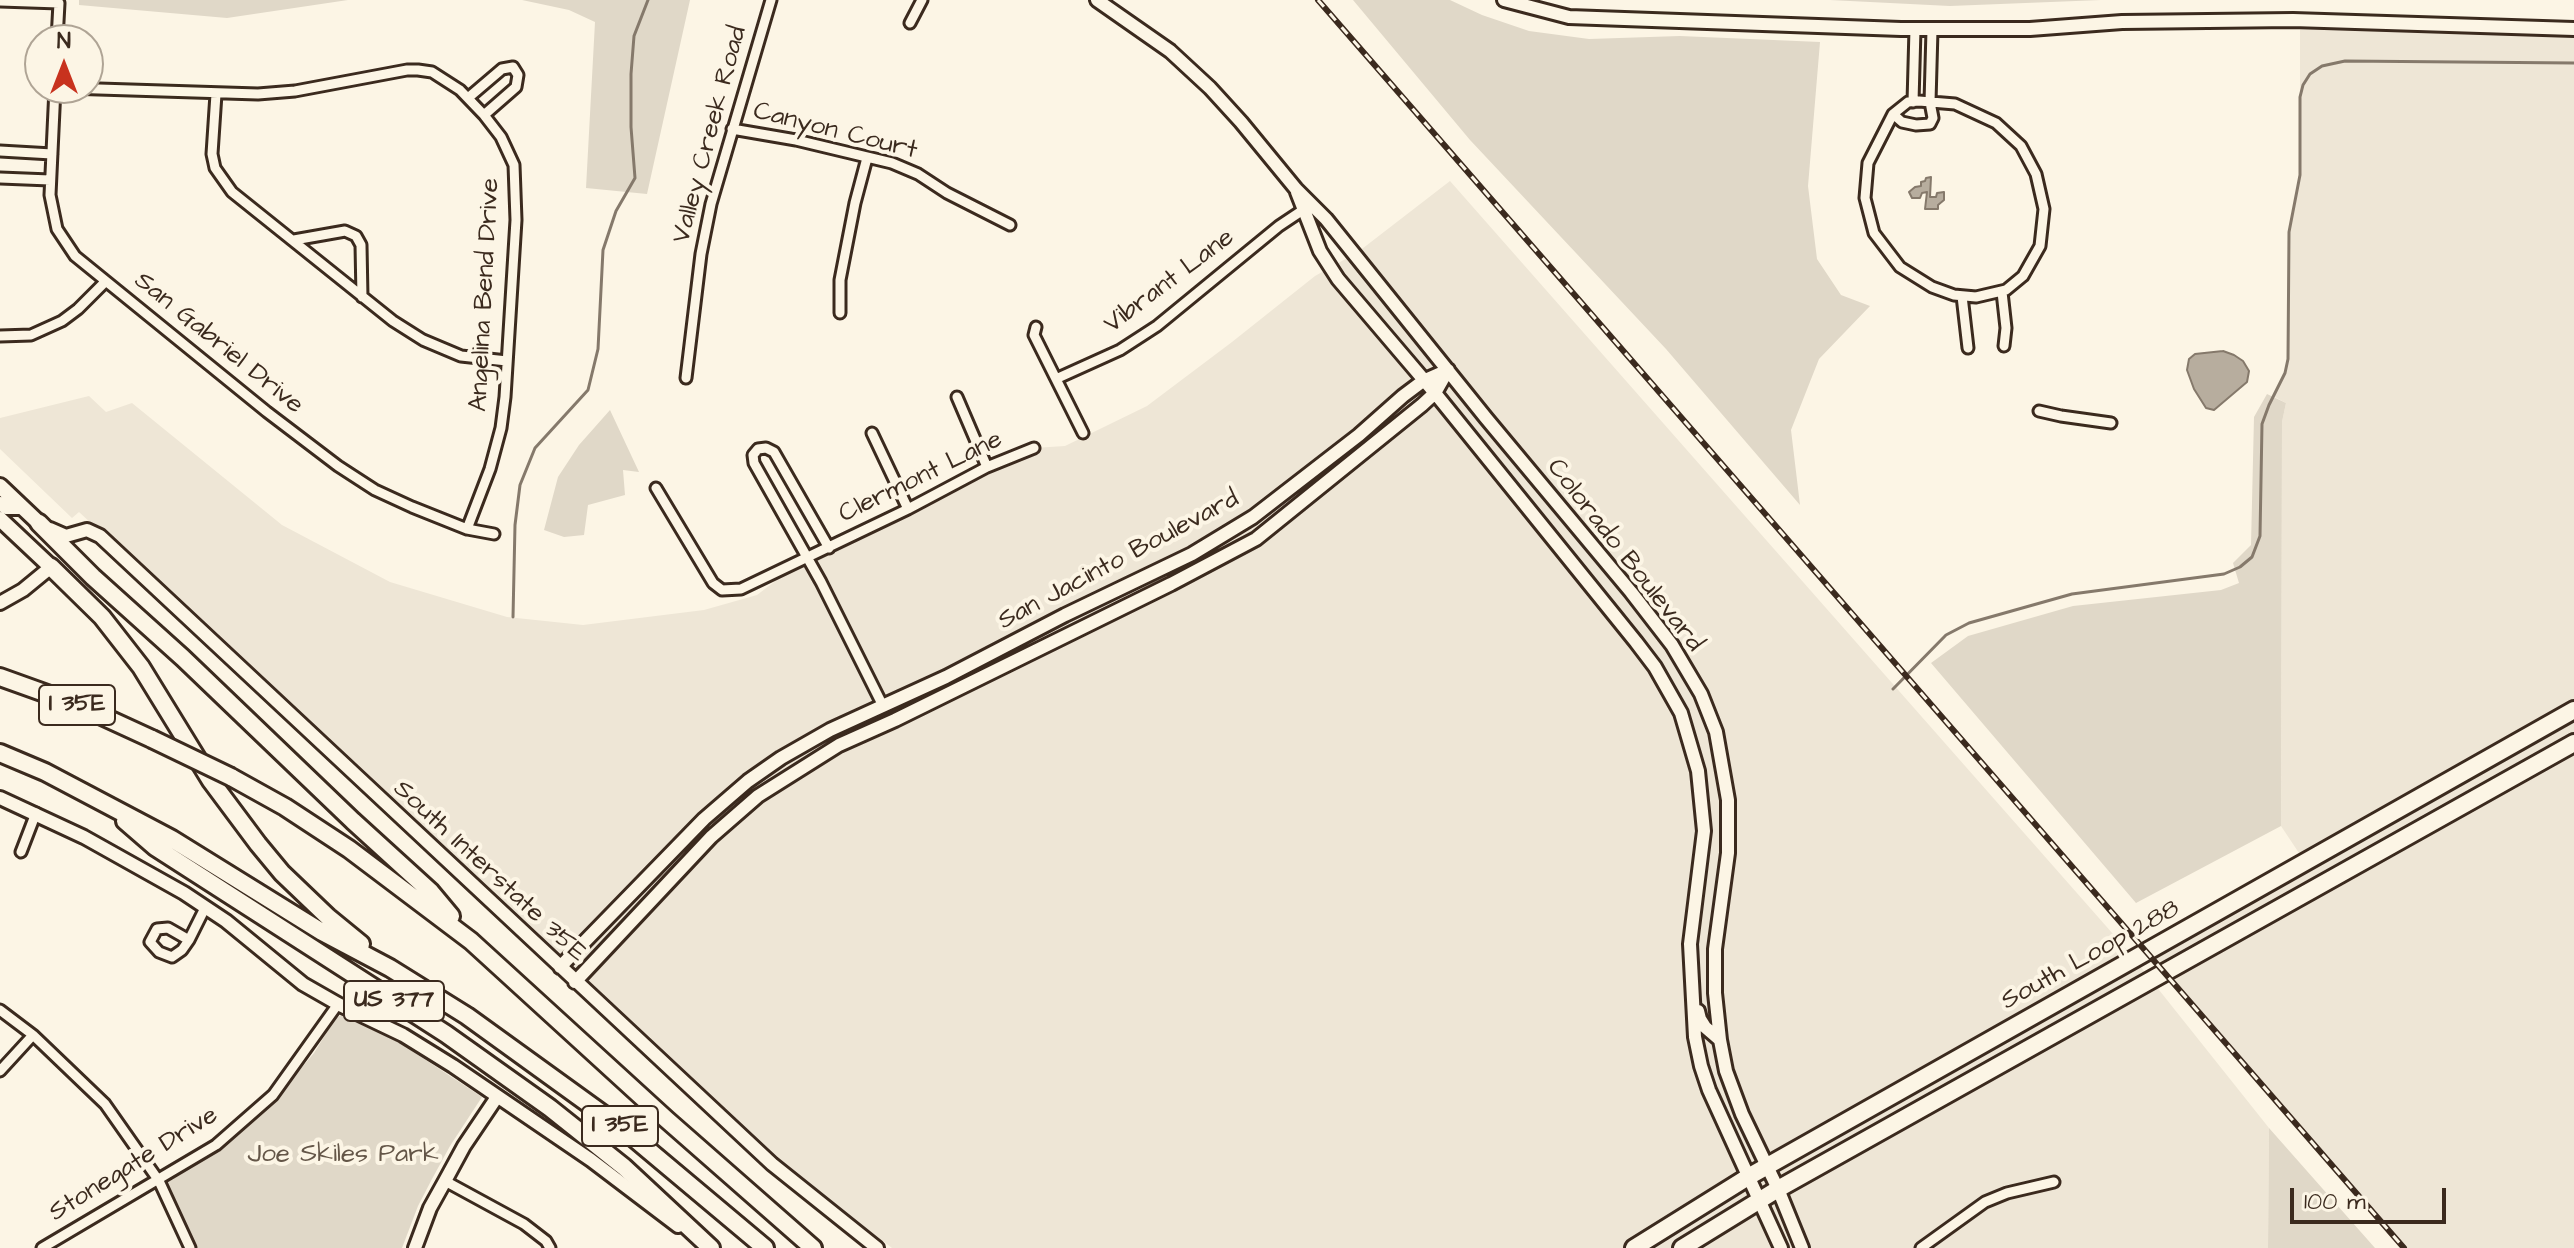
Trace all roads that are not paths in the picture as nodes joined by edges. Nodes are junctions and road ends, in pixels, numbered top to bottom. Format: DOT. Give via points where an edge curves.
graph roads {
  1 [pos="771,0"];
  2 [pos="922,0"];
  3 [pos="1097,0"];
  4 [pos="1504,0"];
  5 [pos="0,1"];
  6 [pos="910,23"];
  7 [pos="58,24"];
  8 [pos="1915,29"];
  9 [pos="2574,29"];
  10 [pos="1932,30"];
  11 [pos="104,89"];
  12 [pos="216,94"];
  13 [pos="468,98"];
  14 [pos="1913,102"];
  15 [pos="1930,102"];
  16 [pos="54,104"];
  17 [pos="1893,114"];
  18 [pos="484,115"];
  19 [pos="732,129"];
  20 [pos="0,151"];
  21 [pos="52,154"];
  22 [pos="867,158"];
  23 [pos="0,178"];
  24 [pos="50,180"];
  25 [pos="1296,189"];
  26 [pos="1303,210"];
  27 [pos="1010,225"];
  28 [pos="294,240"];
  29 [pos="105,282"];
  30 [pos="2002,292"];
  31 [pos="1962,296"];
  32 [pos="362,297"];
  33 [pos="840,313"];
  34 [pos="1036,327"];
  35 [pos="0,336"];
  36 [pos="2004,346"];
  37 [pos="1968,348"];
  38 [pos="507,361"];
  39 [pos="1448,370"];
  40 [pos="686,378"];
  41 [pos="1058,378"];
  42 [pos="1423,381"];
  43 [pos="1435,393"];
  44 [pos="957,397"];
  45 [pos="2039,411"];
  46 [pos="2111,423"];
  47 [pos="872,433"];
  48 [pos="1083,433"];
  49 [pos="1034,448"];
  50 [pos="1324,462"];
  51 [pos="987,467"];
  52 [pos="1341,471"];
  53 [pos="1328,482"];
  54 [pos="0,486"];
  55 [pos="656,488"];
  56 [pos="0,504"];
  57 [pos="22,507"];
  58 [pos="908,509"];
  59 [pos="0,519"];
  60 [pos="39,523"];
  61 [pos="467,529"];
  62 [pos="494,534"];
  63 [pos="829,548"];
  64 [pos="807,557"];
  65 [pos="51,567"];
  66 [pos="1098,599"];
  67 [pos="0,603"];
  68 [pos="1107,615"];
  69 [pos="0,677"];
  70 [pos="901,698"];
  71 [pos="883,706"];
  72 [pos="2574,710"];
  73 [pos="909,713"];
  74 [pos="895,720"];
  75 [pos="2574,743"];
  76 [pos="0,753"];
  77 [pos="748,781"];
  78 [pos="758,796"];
  79 [pos="0,798"];
  80 [pos="103,802"];
  81 [pos="36,813"];
  82 [pos="1703,837"];
  83 [pos="1728,840"];
  84 [pos="21,852"];
  85 [pos="205,908"];
  86 [pos="189,940"];
  87 [pos="471,941"];
  88 [pos="1690,944"];
  89 [pos="560,967"];
  90 [pos="390,968"];
  91 [pos="575,982"];
  92 [pos="338,1004"];
  93 [pos="0,1010"];
  94 [pos="33,1035"];
  95 [pos="1720,1040"];
  96 [pos="0,1071"];
  97 [pos="497,1097"];
  98 [pos="1768,1166"];
  99 [pos="1748,1177"];
  100 [pos="159,1181"];
  101 [pos="445,1181"];
  102 [pos="2054,1182"];
  103 [pos="1778,1189"];
  104 [pos="1760,1199"];
  105 [pos="765,1205"];
  106 [pos="42,1248"];
  107 [pos="190,1248"];
  108 [pos="415,1248"];
  109 [pos="550,1248"];
  110 [pos="709,1248"];
  111 [pos="765,1248"];
  112 [pos="813,1248"];
  113 [pos="823,1248"];
  114 [pos="877,1248"];
  115 [pos="1634,1248"];
  116 [pos="1682,1248"];
  117 [pos="1781,1248"];
  118 [pos="1802,1248"];
  119 [pos="1921,1248"];
  1 -- 19 [label="street, Valley Creek Road"];
  2 -- 6 [label="street"];
  3 -- 25 [label="main road, Colorado Boulevard" via="1170,51 1210,88"];
  4 -- 8 [label="main road" via="1569,17"];
  5 -- 7 [label="street" via="59,3"];
  8 -- 10 [label="main road"];
  8 -- 14 [label="street"];
  9 -- 10 [label="main road" via="2195,20"];
  10 -- 15 [label="street"];
  11 -- 12 [label="street, Angelina Bend Drive"];
  12 -- 13 [label="street, Angelina Bend Drive" via="295,91 418,70 432,72"];
  12 -- 28 [label="street" via="215,168 232,192"];
  13 -- 18 [label="street, Angelina Bend Drive"];
  13 -- 18 [label="street" via="502,69 513,67 516,87"];
  14 -- 15 [label="street"];
  14 -- 17 [label="street"];
  15 -- 17 [label="street" via="1933,118 1924,126 1902,122"];
  15 -- 30 [label="street" via="1968,108 1996,123 2021,146 2036,174 2044,209 2040,246 2023,276"];
  16 -- 21 [label="street, San Gabriel Drive"];
  17 -- 31 [label="street" via="1866,173 1870,223 1885,250 1907,273"];
  18 -- 38 [label="street, Angelina Bend Drive" via="508,151 516,178"];
  19 -- 22 [label="street, Canyon Court"];
  19 -- 40 [label="street, Valley Creek Road" via="701,254"];
  20 -- 21 [label="street"];
  21 -- 24 [label="street, San Gabriel Drive"];
  22 -- 27 [label="street, Canyon Court" via="918,174"];
  22 -- 33 [label="street" via="840,280"];
  23 -- 24 [label="street"];
  24 -- 29 [label="street, San Gabriel Drive" via="64,243"];
  25 -- 26 [label="main road, Colorado Boulevard"];
  25 -- 39 [label="main road, Colorado Boulevard"];
  26 -- 41 [label="street, Vibrant Lane" via="1157,326 1120,350"];
  26 -- 42 [label="main road, Colorado Boulevard" via="1338,279"];
  28 -- 32 [label="street"];
  28 -- 32 [label="street" via="345,231 356,236 361,245"];
  29 -- 35 [label="street" via="62,321 31,335"];
  29 -- 61 [label="street, San Gabriel Drive" via="338,466 375,490"];
  30 -- 31 [label="street"];
  30 -- 36 [label="street"];
  31 -- 37 [label="street"];
  32 -- 38 [label="street" via="423,340 461,356"];
  34 -- 41 [label="street" via="1034,335"];
  38 -- 61 [label="street, Angelina Bend Drive" via="501,428"];
  39 -- 42 [label="main road, San Jacinto Boulevard"];
  39 -- 43 [label="main road, San Jacinto Boulevard"];
  39 -- 83 [label="main road, Colorado Boulevard" via="1672,645 1716,732 1728,800"];
  41 -- 48 [label="street"];
  42 -- 43 [label="main road, Colorado Boulevard"];
  42 -- 50 [label="main road, San Jacinto Boulevard"];
  43 -- 52 [label="main road, San Jacinto Boulevard"];
  43 -- 82 [label="main road, Colorado Boulevard" via="1636,642 1671,693 1698,771"];
  44 -- 51 [label="street"];
  45 -- 46 [label="street"];
  47 -- 58 [label="street"];
  49 -- 51 [label="street, Clermont Lane"];
  50 -- 52 [label="main road"];
  50 -- 53 [label="main road"];
  50 -- 66 [label="main road, San Jacinto Boulevard" via="1231,531"];
  51 -- 58 [label="street, Clermont Lane"];
  52 -- 53 [label="main road, San Jacinto Boulevard"];
  53 -- 68 [label="main road, San Jacinto Boulevard" via="1256,539"];
  54 -- 57 [label="main road"];
  55 -- 64 [label="street, Clermont Lane" via="722,590 741,589"];
  56 -- 57 [label="main road"];
  57 -- 60 [label="main road"];
  58 -- 63 [label="street, Clermont Lane"];
  59 -- 65 [label="main road"];
  60 -- 87 [label="highway" via="431,892"];
  60 -- 89 [label="main road, South Interstate 35E" via="61,535 87,530 100,536"];
  61 -- 62 [label="street, San Gabriel Drive"];
  63 -- 64 [label="street, Clermont Lane"];
  63 -- 64 [label="street, Clermont Lane" via="774,452 758,449 754,463"];
  64 -- 71 [label="street"];
  65 -- 67 [label="main road"];
  65 -- 90 [label="highway" via="102,617 141,667 211,781 282,873"];
  66 -- 68 [label="main road"];
  66 -- 70 [label="main road, San Jacinto Boulevard"];
  68 -- 73 [label="main road, San Jacinto Boulevard"];
  69 -- 87 [label="highway, I 35E, bridge" via="78,705 285,807"];
  70 -- 71 [label="main road, San Jacinto Boulevard"];
  70 -- 73 [label="main road"];
  71 -- 74 [label="main road"];
  71 -- 77 [label="main road, San Jacinto Boulevard" via="830,730"];
  72 -- 98 [label="highway, South Loop 288"];
  73 -- 74 [label="main road, San Jacinto Boulevard"];
  74 -- 78 [label="main road, San Jacinto Boulevard" via="839,745"];
  75 -- 103 [label="highway, South Loop 288"];
  76 -- 80 [label="highway, I 35E"];
  77 -- 78 [label="main road"];
  77 -- 89 [label="main road, San Jacinto Boulevard"];
  78 -- 91 [label="main road, San Jacinto Boulevard" via="711,837"];
  79 -- 81 [label="main road"];
  80 -- 90 [label="highway, I 35E"];
  80 -- 110 [label="highway, US 377" via="155,847 446,1034 550,1108 624,1167"];
  81 -- 84 [label="street"];
  81 -- 85 [label="main road"];
  82 -- 83 [label="main road"];
  82 -- 88 [label="main road, Colorado Boulevard"];
  83 -- 95 [label="main road, Colorado Boulevard" via="1715,949"];
  85 -- 86 [label="street"];
  85 -- 92 [label="main road" via="303,984"];
  87 -- 105 [label="highway, I 35E"];
  88 -- 95 [label="main road" via="1700,1019"];
  88 -- 99 [label="main road, Colorado Boulevard" via="1693,1022 1701,1066"];
  89 -- 91 [label="main road, South Interstate 35E"];
  90 -- 111 [label="highway, I 35E" via="467,1016 622,1128"];
  91 -- 114 [label="main road, South Interstate 35E" via="772,1164"];
  92 -- 97 [label="main road" via="403,1035"];
  92 -- 100 [label="street, Stonegate Drive" via="273,1095 216,1145"];
  93 -- 94 [label="street"];
  94 -- 96 [label="street"];
  94 -- 100 [label="street" via="105,1104"];
  95 -- 98 [label="main road, Colorado Boulevard" via="1742,1114"];
  97 -- 101 [label="main road"];
  97 -- 110 [label="main road"];
  98 -- 99 [label="highway, South Loop 288"];
  98 -- 103 [label="main road, Colorado Boulevard"];
  99 -- 104 [label="main road, Colorado Boulevard"];
  99 -- 115 [label="highway, South Loop 288"];
  100 -- 106 [label="street, Stonegate Drive"];
  100 -- 107 [label="street"];
  101 -- 108 [label="main road"];
  101 -- 109 [label="street" via="524,1224"];
  102 -- 119 [label="street" via="1985,1202"];
  103 -- 104 [label="highway, South Loop 288"];
  103 -- 118 [label="main road, Colorado Boulevard"];
  104 -- 116 [label="highway, South Loop 288"];
  104 -- 117 [label="main road, Colorado Boulevard"];
  105 -- 112 [label="highway, I 35E"];
  105 -- 113 [label="highway"];
}
